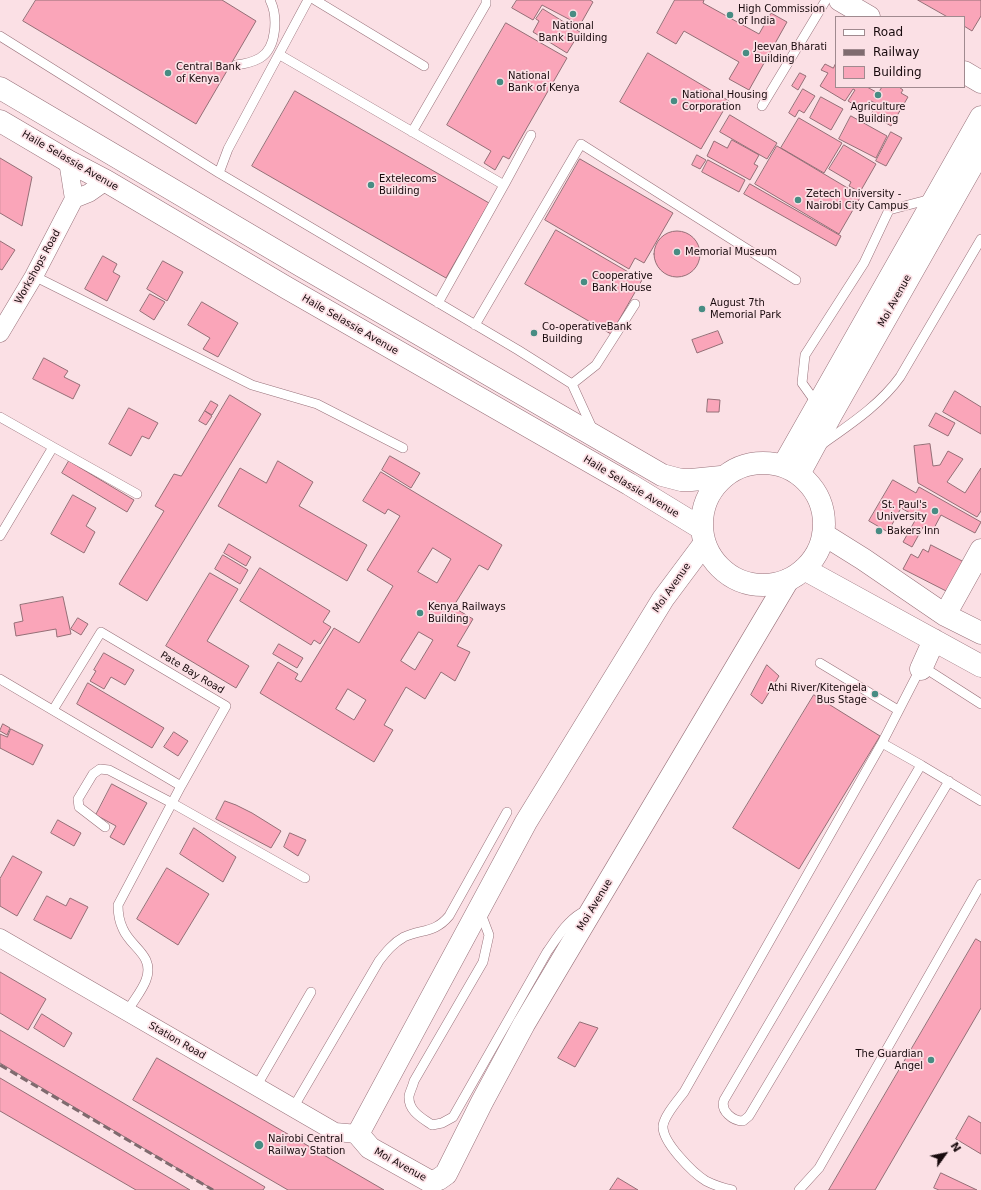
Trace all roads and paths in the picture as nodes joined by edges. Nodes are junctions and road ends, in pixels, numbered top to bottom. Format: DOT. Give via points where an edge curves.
graph roads {
  1 [pos="270,0"];
  2 [pos="308,0"];
  3 [pos="315,0"];
  4 [pos="486,0"];
  5 [pos="826,0"];
  6 [pos="840,0"];
  7 [pos="867,16"];
  8 [pos="0,36"];
  9 [pos="280,55"];
  10 [pos="236,65"];
  11 [pos="424,66"];
  12 [pos="965,73"];
  13 [pos="981,82"];
  14 [pos="0,88"];
  15 [pos="762,106"];
  16 [pos="981,117"];
  17 [pos="0,121"];
  18 [pos="412,132"];
  19 [pos="531,135"];
  20 [pos="981,150"];
  21 [pos="68,161"];
  22 [pos="218,173"];
  23 [pos="106,181"];
  24 [pos="504,185"];
  25 [pos="935,198"];
  26 [pos="74,199"];
  27 [pos="981,239"];
  28 [pos="34,276"];
  29 [pos="796,280"];
  30 [pos="438,302"];
  31 [pos="635,304"];
  32 [pos="475,324"];
  33 [pos="1,331"];
  34 [pos="572,384"];
  35 [pos="817,405"];
  36 [pos="0,417"];
  37 [pos="595,437"];
  38 [pos="53,447"];
  39 [pos="403,448"];
  40 [pos="811,452"];
  41 [pos="791,470"];
  42 [pos="721,477"];
  43 [pos="137,494"];
  44 [pos="823,534"];
  45 [pos="0,536"];
  46 [pos="702,536"];
  47 [pos="981,550"];
  48 [pos="796,574"];
  49 [pos="945,615"];
  50 [pos="981,633"];
  51 [pos="934,640"];
  52 [pos="820,663"];
  53 [pos="981,666"];
  54 [pos="921,669"];
  55 [pos="0,679"];
  56 [pos="981,704"];
  57 [pos="53,710"];
  58 [pos="898,710"];
  59 [pos="882,743"];
  60 [pos="921,764"];
  61 [pos="949,781"];
  62 [pos="181,786"];
  63 [pos="981,801"];
  64 [pos="172,803"];
  65 [pos="507,812"];
  66 [pos="105,827"];
  67 [pos="305,878"];
  68 [pos="981,884"];
  69 [pos="595,905"];
  70 [pos="479,909"];
  71 [pos="0,938"];
  72 [pos="311,992"];
  73 [pos="127,1012"];
  74 [pos="256,1087"];
  75 [pos="293,1108"];
  76 [pos="358,1134"];
  77 [pos="732,1190"];
  78 [pos="799,1190"];
  1 -- 10 [label="lane" via="275,26 268,50 260,58"];
  2 -- 9 [label="lane"];
  3 -- 11 [label="lane"];
  4 -- 18 [label="lane"];
  5 -- 15 [label="lane"];
  6 -- 7 [label="main road"];
  8 -- 22 [label="lane"];
  9 -- 18 [label="lane"];
  9 -- 22 [label="lane" via="228,149"];
  12 -- 13 [label="main road"];
  14 -- 37 [label="main road"];
  16 -- 25 [label="main road, Moi Avenue"];
  17 -- 21 [label="main road, Haile Selassie Avenue"];
  18 -- 24 [label="lane"];
  19 -- 24 [label="lane"];
  20 -- 40 [label="main road, Moi Avenue"];
  21 -- 23 [label="main road, Haile Selassie Avenue"];
  21 -- 26 [label="street"];
  22 -- 30 [label="lane"];
  23 -- 26 [label="street" via="89,193"];
  23 -- 46 [label="main road, Haile Selassie Avenue" via="634,488"];
  24 -- 30 [label="lane"];
  25 -- 35 [label="main road, Moi Avenue"];
  25 -- 35 [label="lane" via="889,210 864,263 805,355 802,383"];
  26 -- 28 [label="street, Workshops Road"];
  27 -- 40 [label="lane, Moi Avenue" via="890,390 847,427"];
  28 -- 33 [label="street, Workshops Road"];
  28 -- 39 [label="lane" via="252,385 316,404"];
  29 -- 32 [label="lane" via="581,144"];
  30 -- 32 [label="lane"];
  31 -- 34 [label="lane" via="596,365"];
  32 -- 34 [label="lane"];
  34 -- 37 [label="lane"];
  35 -- 41 [label="main road, Moi Avenue"];
  36 -- 38 [label="lane"];
  37 -- 42 [label="main road" via="662,475 681,480"];
  38 -- 43 [label="lane"];
  38 -- 45 [label="lane"];
  40 -- 41 [label="main road, Moi Avenue"];
  41 -- 42 [label="main road" via="776,463 755,462 735,468"];
  41 -- 44 [label="main road" via="809,483 818,498 824,516"];
  42 -- 46 [label="main road" via="710,494 703,513"];
  44 -- 48 [label="main road" via="813,559"];
  44 -- 49 [label="main road"];
  46 -- 48 [label="main road, Haile Selassie Avenue" via="712,559 738,580 755,585 772,584"];
  46 -- 70 [label="main road, Moi Avenue" via="526,822"];
  47 -- 49 [label="main road"];
  48 -- 51 [label="main road"];
  48 -- 69 [label="main road, Moi Avenue"];
  49 -- 50 [label="main road"];
  51 -- 53 [label="main road"];
  51 -- 54 [label="main road"];
  52 -- 58 [label="lane"];
  54 -- 56 [label="lane" via="931,672"];
  54 -- 58 [label="lane"];
  55 -- 57 [label="lane"];
  57 -- 62 [label="lane"];
  57 -- 62 [label="lane, Pate Bay Road" via="100,632 226,706"];
  58 -- 59 [label="lane"];
  59 -- 60 [label="lane"];
  59 -- 77 [label="lane" via="663,1126 670,1144 690,1167 705,1180"];
  60 -- 61 [label="lane"];
  60 -- 61 [label="lane" via="724,1100 722,1104 726,1112 738,1121 744,1121 749,1116"];
  61 -- 63 [label="lane"];
  62 -- 64 [label="lane"];
  64 -- 66 [label="lane" via="108,770 100,769 93,774 78,799 79,808"];
  64 -- 67 [label="lane"];
  64 -- 73 [label="lane" via="118,906 118,918 123,931 146,958 149,969 146,980"];
  65 -- 75 [label="lane" via="443,923 396,942 379,961"];
  68 -- 78 [label="lane" via="819,1168"];
  69 -- 70 [label="lane" via="561,931 453,1117 432,1125 415,1113 409,1095 414,1081 483,962 489,935"];
  69 -- 76 [label="main road, Moi Avenue" via="524,1024 446,1174 431,1182 370,1148"];
  70 -- 76 [label="main road, Moi Avenue"];
  71 -- 73 [label="street, Station Road"];
  72 -- 74 [label="lane"];
  73 -- 74 [label="street, Station Road"];
  74 -- 75 [label="street, Station Road"];
  75 -- 76 [label="street, Station Road" via="335,1132"];
}
